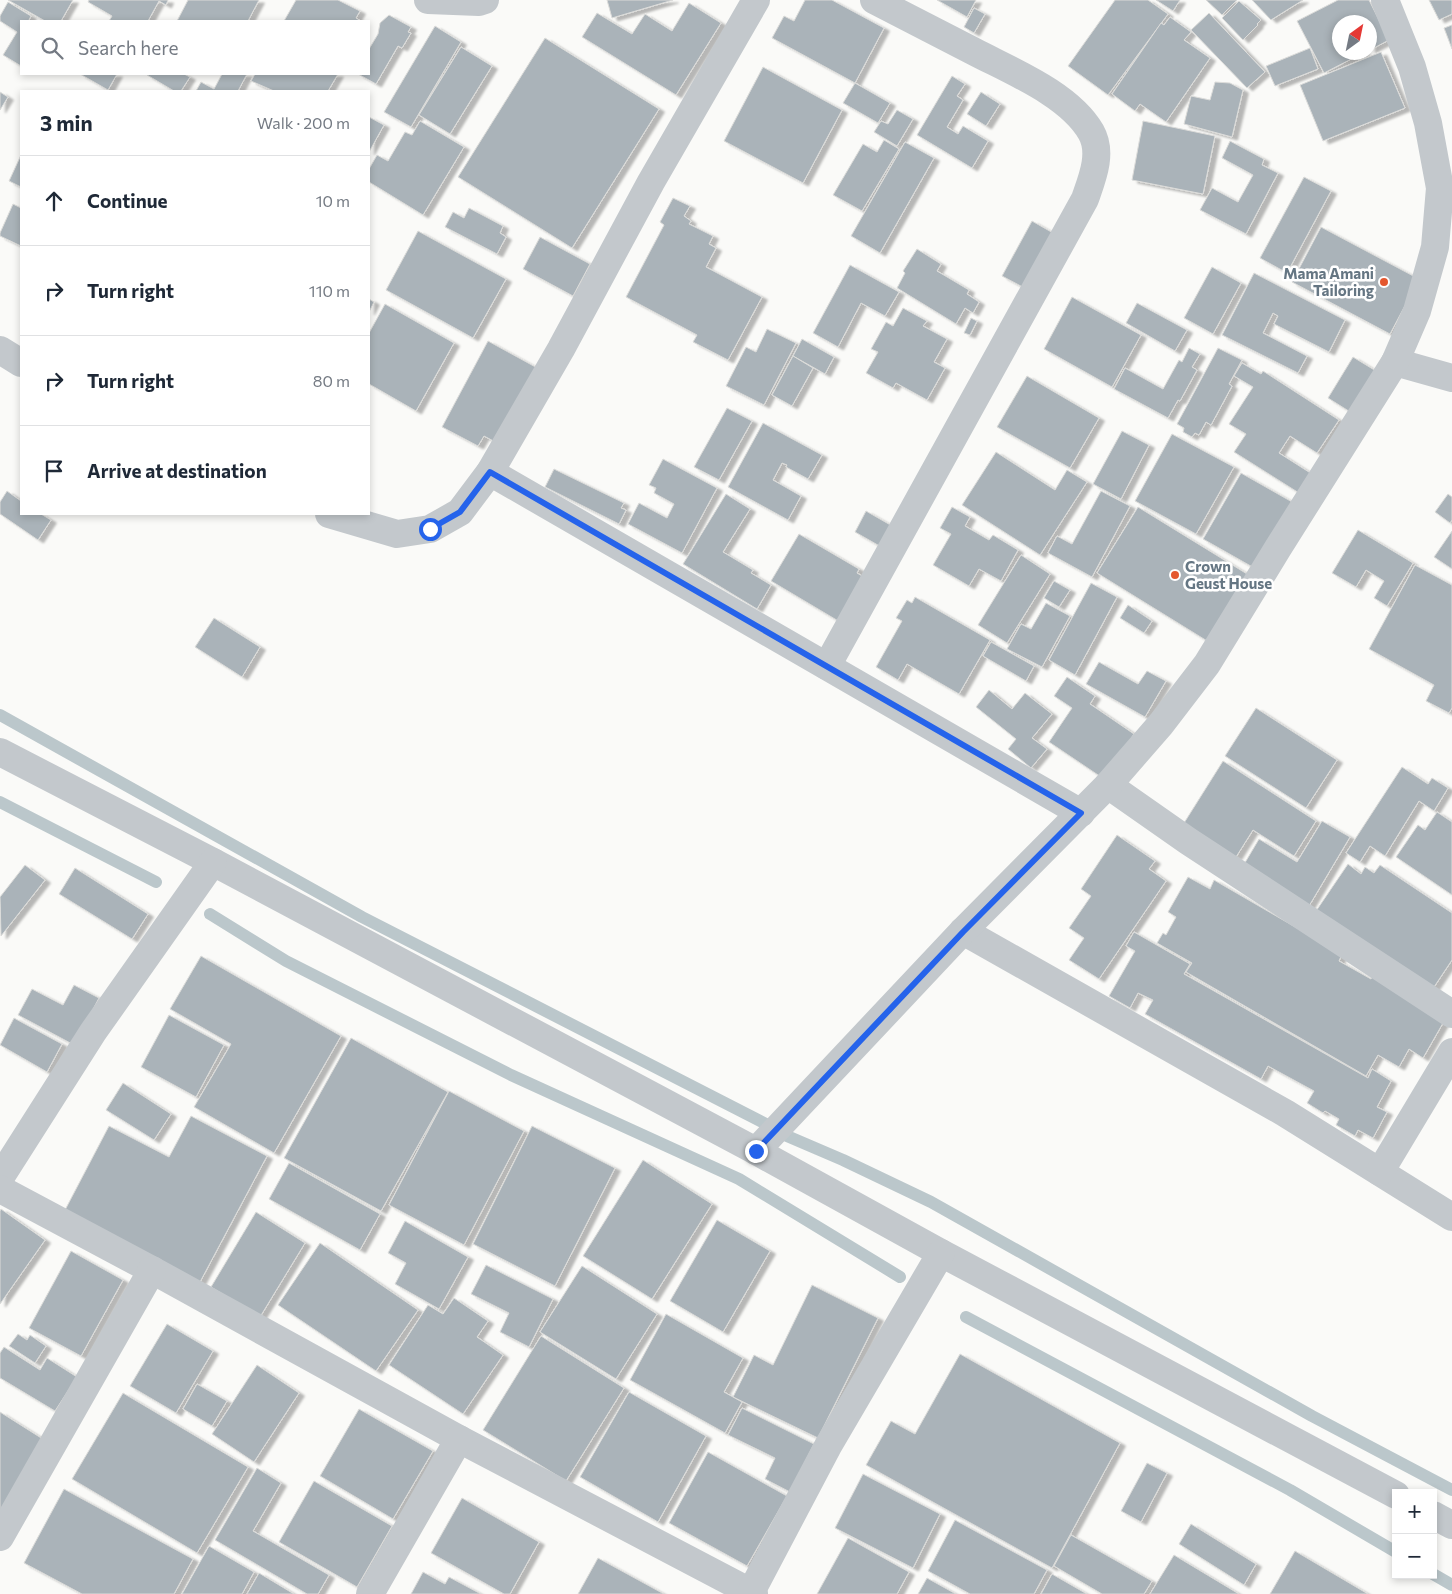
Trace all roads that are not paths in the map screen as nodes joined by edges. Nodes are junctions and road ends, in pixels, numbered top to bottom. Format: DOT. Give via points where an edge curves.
graph roads {
  1 [pos="428,0"];
  2 [pos="485,0"];
  3 [pos="756,0"];
  4 [pos="874,0"];
  5 [pos="1385,0"];
  6 [pos="0,350"];
  7 [pos="20,361"];
  8 [pos="1395,362"];
  9 [pos="1452,378"];
  10 [pos="490,472"];
  11 [pos="332,515"];
  12 [pos="827,666"];
  13 [pos="0,752"];
  14 [pos="1108,785"];
  15 [pos="1081,813"];
  16 [pos="213,862"];
  17 [pos="963,932"];
  18 [pos="1452,1014"];
  19 [pos="1452,1052"];
  20 [pos="756,1151"];
  21 [pos="1380,1172"];
  22 [pos="0,1178"];
  23 [pos="0,1189"];
  24 [pos="1452,1217"];
  25 [pos="942,1253"];
  26 [pos="152,1270"];
  27 [pos="459,1439"];
  28 [pos="1392,1493"];
  29 [pos="1437,1517"];
  30 [pos="1452,1525"];
  31 [pos="0,1537"];
  32 [pos="751,1593"];
  33 [pos="370,1594"];
  1 -- 2 [label="street"];
  3 -- 10 [label="street"];
  4 -- 12 [label="street" via="1048,90 1076,113 1092,133 1096,148 1094,171 1085,199"];
  5 -- 8 [label="street" via="1428,124 1440,188 1435,247 1417,311"];
  6 -- 7 [label="street"];
  8 -- 9 [label="street"];
  8 -- 14 [label="street" via="1207,664"];
  10 -- 11 [label="street" via="460,512 430,529 397,534"];
  10 -- 12 [label="street"];
  12 -- 15 [label="street"];
  13 -- 16 [label="street"];
  14 -- 15 [label="street"];
  14 -- 18 [label="street"];
  15 -- 17 [label="street"];
  16 -- 20 [label="street"];
  16 -- 22 [label="street" via="93,1032"];
  17 -- 20 [label="street"];
  17 -- 21 [label="street" via="1285,1113"];
  19 -- 21 [label="street"];
  20 -- 25 [label="street"];
  21 -- 24 [label="street"];
  23 -- 26 [label="street"];
  25 -- 28 [label="street"];
  25 -- 32 [label="street" via="828,1446"];
  26 -- 27 [label="street"];
  26 -- 31 [label="street"];
  27 -- 32 [label="street"];
  27 -- 33 [label="street"];
  29 -- 30 [label="street"];
}
